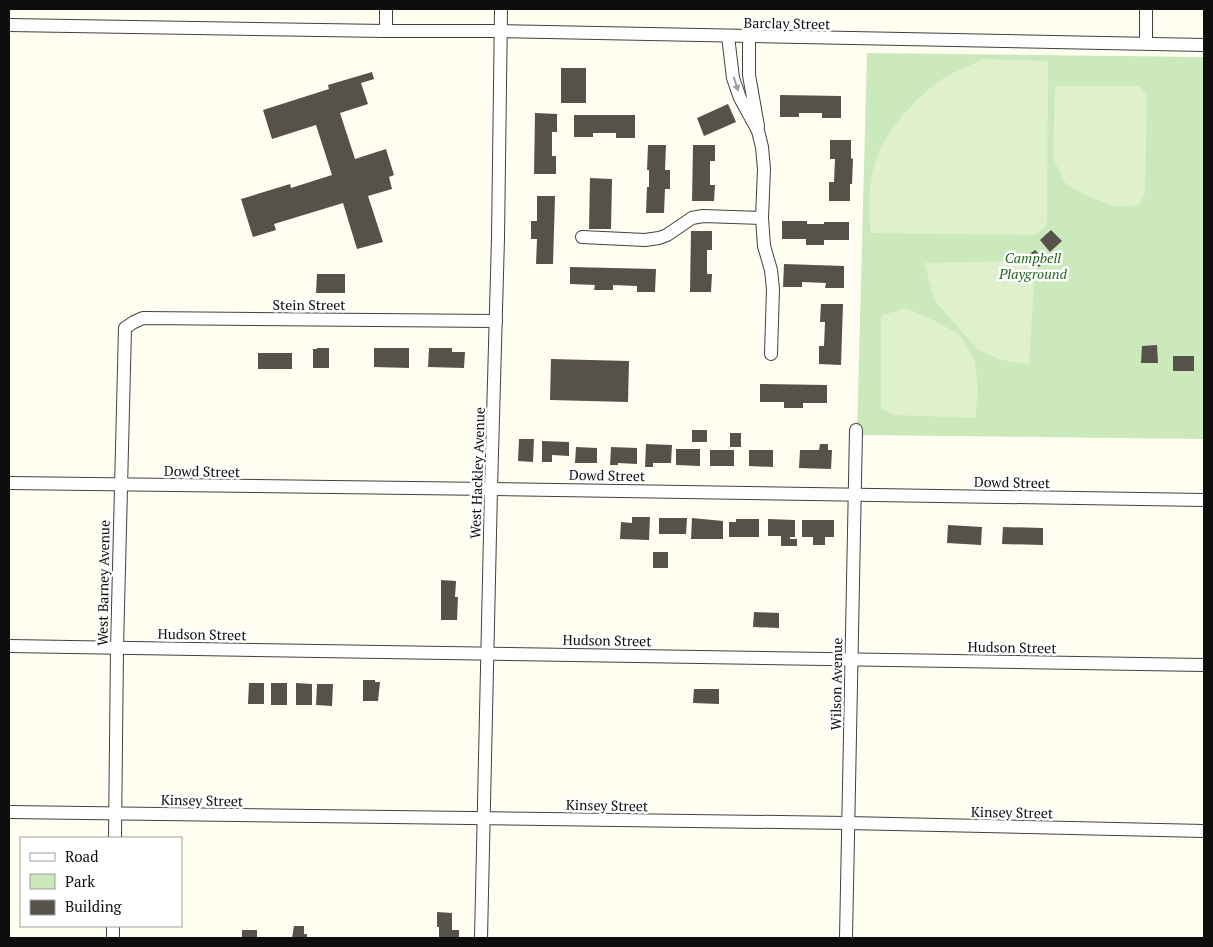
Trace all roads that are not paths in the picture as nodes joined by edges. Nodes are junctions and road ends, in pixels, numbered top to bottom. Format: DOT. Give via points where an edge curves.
graph roads {
  1 [pos="386,9"];
  2 [pos="501,9"];
  3 [pos="1146,9"];
  4 [pos="9,24"];
  5 [pos="386,31"];
  6 [pos="500,31"];
  7 [pos="728,36"];
  8 [pos="748,37"];
  9 [pos="1146,43"];
  10 [pos="1204,45"];
  11 [pos="758,131"];
  12 [pos="762,218"];
  13 [pos="582,237"];
  14 [pos="496,321"];
  15 [pos="125,328"];
  16 [pos="771,354"];
  17 [pos="856,430"];
  18 [pos="9,483"];
  19 [pos="121,485"];
  20 [pos="491,489"];
  21 [pos="855,494"];
  22 [pos="1204,500"];
  23 [pos="9,646"];
  24 [pos="117,648"];
  25 [pos="488,653"];
  26 [pos="852,659"];
  27 [pos="1204,665"];
  28 [pos="9,812"];
  29 [pos="116,814"];
  30 [pos="484,818"];
  31 [pos="848,823"];
  32 [pos="1204,831"];
  33 [pos="116,837"];
  34 [pos="481,938"];
  35 [pos="846,938"];
  1 -- 5 [label="street"];
  2 -- 6 [label="street, West Hackley Avenue"];
  3 -- 9 [label="street"];
  4 -- 5 [label="street, Barclay Street"];
  5 -- 6 [label="street, Barclay Street"];
  6 -- 7 [label="street, Barclay Street"];
  6 -- 14 [label="street, West Hackley Avenue"];
  7 -- 8 [label="street, Barclay Street"];
  7 -- 11 [label="street, one-way" via="733,78"];
  8 -- 9 [label="street, Barclay Street"];
  8 -- 11 [label="street" via="749,75"];
  9 -- 10 [label="street, Barclay Street"];
  11 -- 12 [label="street" via="764,169"];
  12 -- 13 [label="street" via="692,218 659,238"];
  12 -- 16 [label="street" via="772,289"];
  14 -- 15 [label="street, Stein Street" via="143,318"];
  14 -- 20 [label="street, West Hackley Avenue"];
  15 -- 19 [label="street, West Barney Avenue"];
  17 -- 21 [label="street, Wilson Avenue"];
  18 -- 19 [label="street, Dowd Street"];
  19 -- 20 [label="street, Dowd Street"];
  19 -- 24 [label="street, West Barney Avenue"];
  20 -- 21 [label="street, Dowd Street"];
  20 -- 25 [label="street, West Hackley Avenue"];
  21 -- 22 [label="street, Dowd Street"];
  21 -- 26 [label="street, Wilson Avenue"];
  23 -- 24 [label="street, Hudson Street"];
  24 -- 25 [label="street, Hudson Street"];
  24 -- 29 [label="street, West Barney Avenue"];
  25 -- 26 [label="street, Hudson Street"];
  25 -- 30 [label="street, West Hackley Avenue"];
  26 -- 27 [label="street, Hudson Street"];
  26 -- 31 [label="street, Wilson Avenue"];
  28 -- 29 [label="street, Kinsey Street"];
  29 -- 30 [label="street, Kinsey Street"];
  29 -- 33 [label="street, West Barney Avenue"];
  30 -- 31 [label="street, Kinsey Street"];
  30 -- 34 [label="street, West Hackley Avenue"];
  31 -- 32 [label="street, Kinsey Street"];
  31 -- 35 [label="street, Wilson Avenue"];
}
